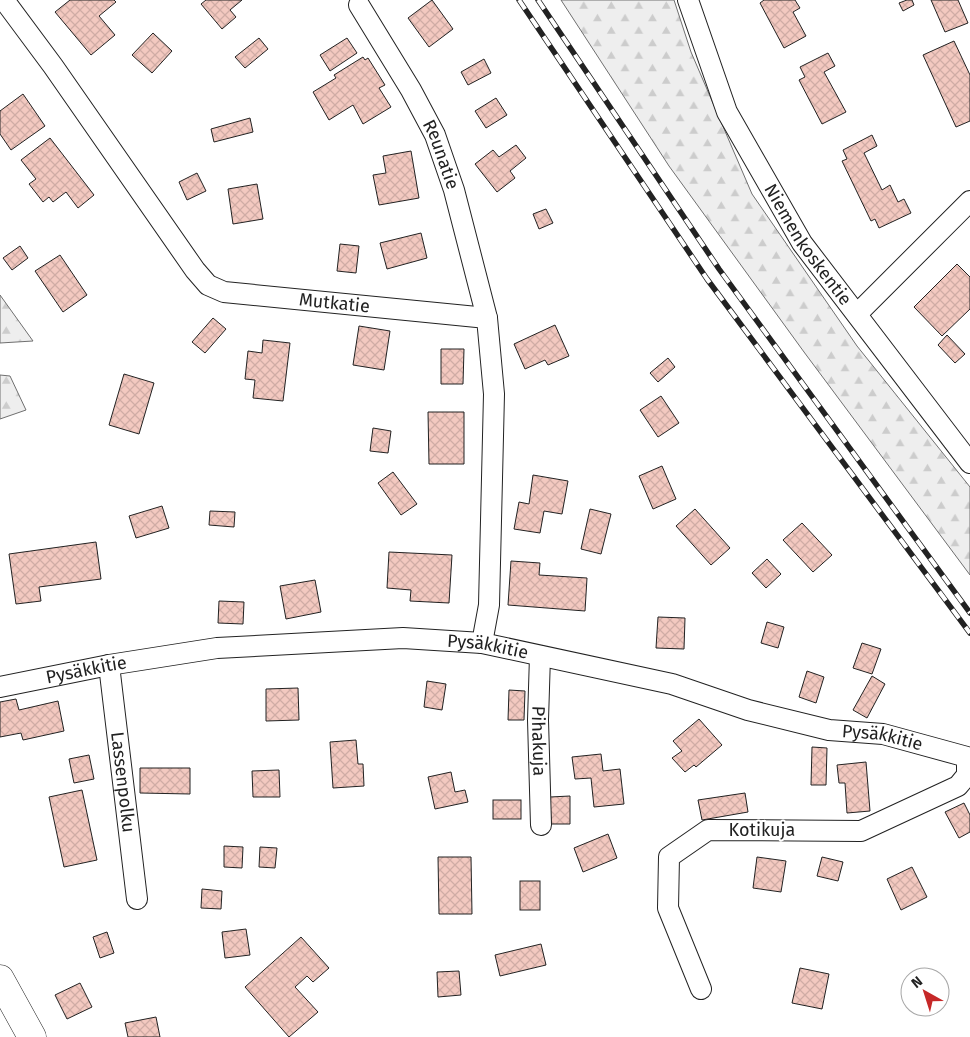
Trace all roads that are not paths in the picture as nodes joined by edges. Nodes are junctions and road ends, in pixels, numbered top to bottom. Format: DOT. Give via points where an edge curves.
graph roads {
  1 [pos="4,0"];
  2 [pos="688,0"];
  3 [pos="359,5"];
  4 [pos="970,201"];
  5 [pos="857,314"];
  6 [pos="487,318"];
  7 [pos="970,463"];
  8 [pos="482,643"];
  9 [pos="540,656"];
  10 [pos="109,665"];
  11 [pos="0,687"];
  12 [pos="966,757"];
  13 [pos="541,825"];
  14 [pos="137,899"];
  15 [pos="0,979"];
  16 [pos="701,988"];
  17 [pos="32,1037"];
  1 -- 6 [label="street, Mutkatie" via="208,285 224,292"];
  2 -- 5 [label="street, Niemenkoskentie" via="728,112 802,243"];
  3 -- 6 [label="street, Reunatie" via="435,135 454,190"];
  4 -- 5 [label="street"];
  5 -- 7 [label="street, Niemenkoskentie"];
  6 -- 8 [label="street" via="494,394 489,605"];
  8 -- 9 [label="street, Pysäkkitie"];
  8 -- 10 [label="street, Pysäkkitie" via="403,638 217,648"];
  9 -- 12 [label="street, Pysäkkitie" via="672,684 748,710 820,727 883,734"];
  9 -- 13 [label="street, Pihakuja"];
  10 -- 11 [label="street, Pysäkkitie"];
  10 -- 14 [label="street, Lassenpolku"];
  12 -- 16 [label="street, Kotikuja" via="967,775 958,786 862,831 708,830 669,857 668,908"];
  15 -- 17 [label="main road"];
}
